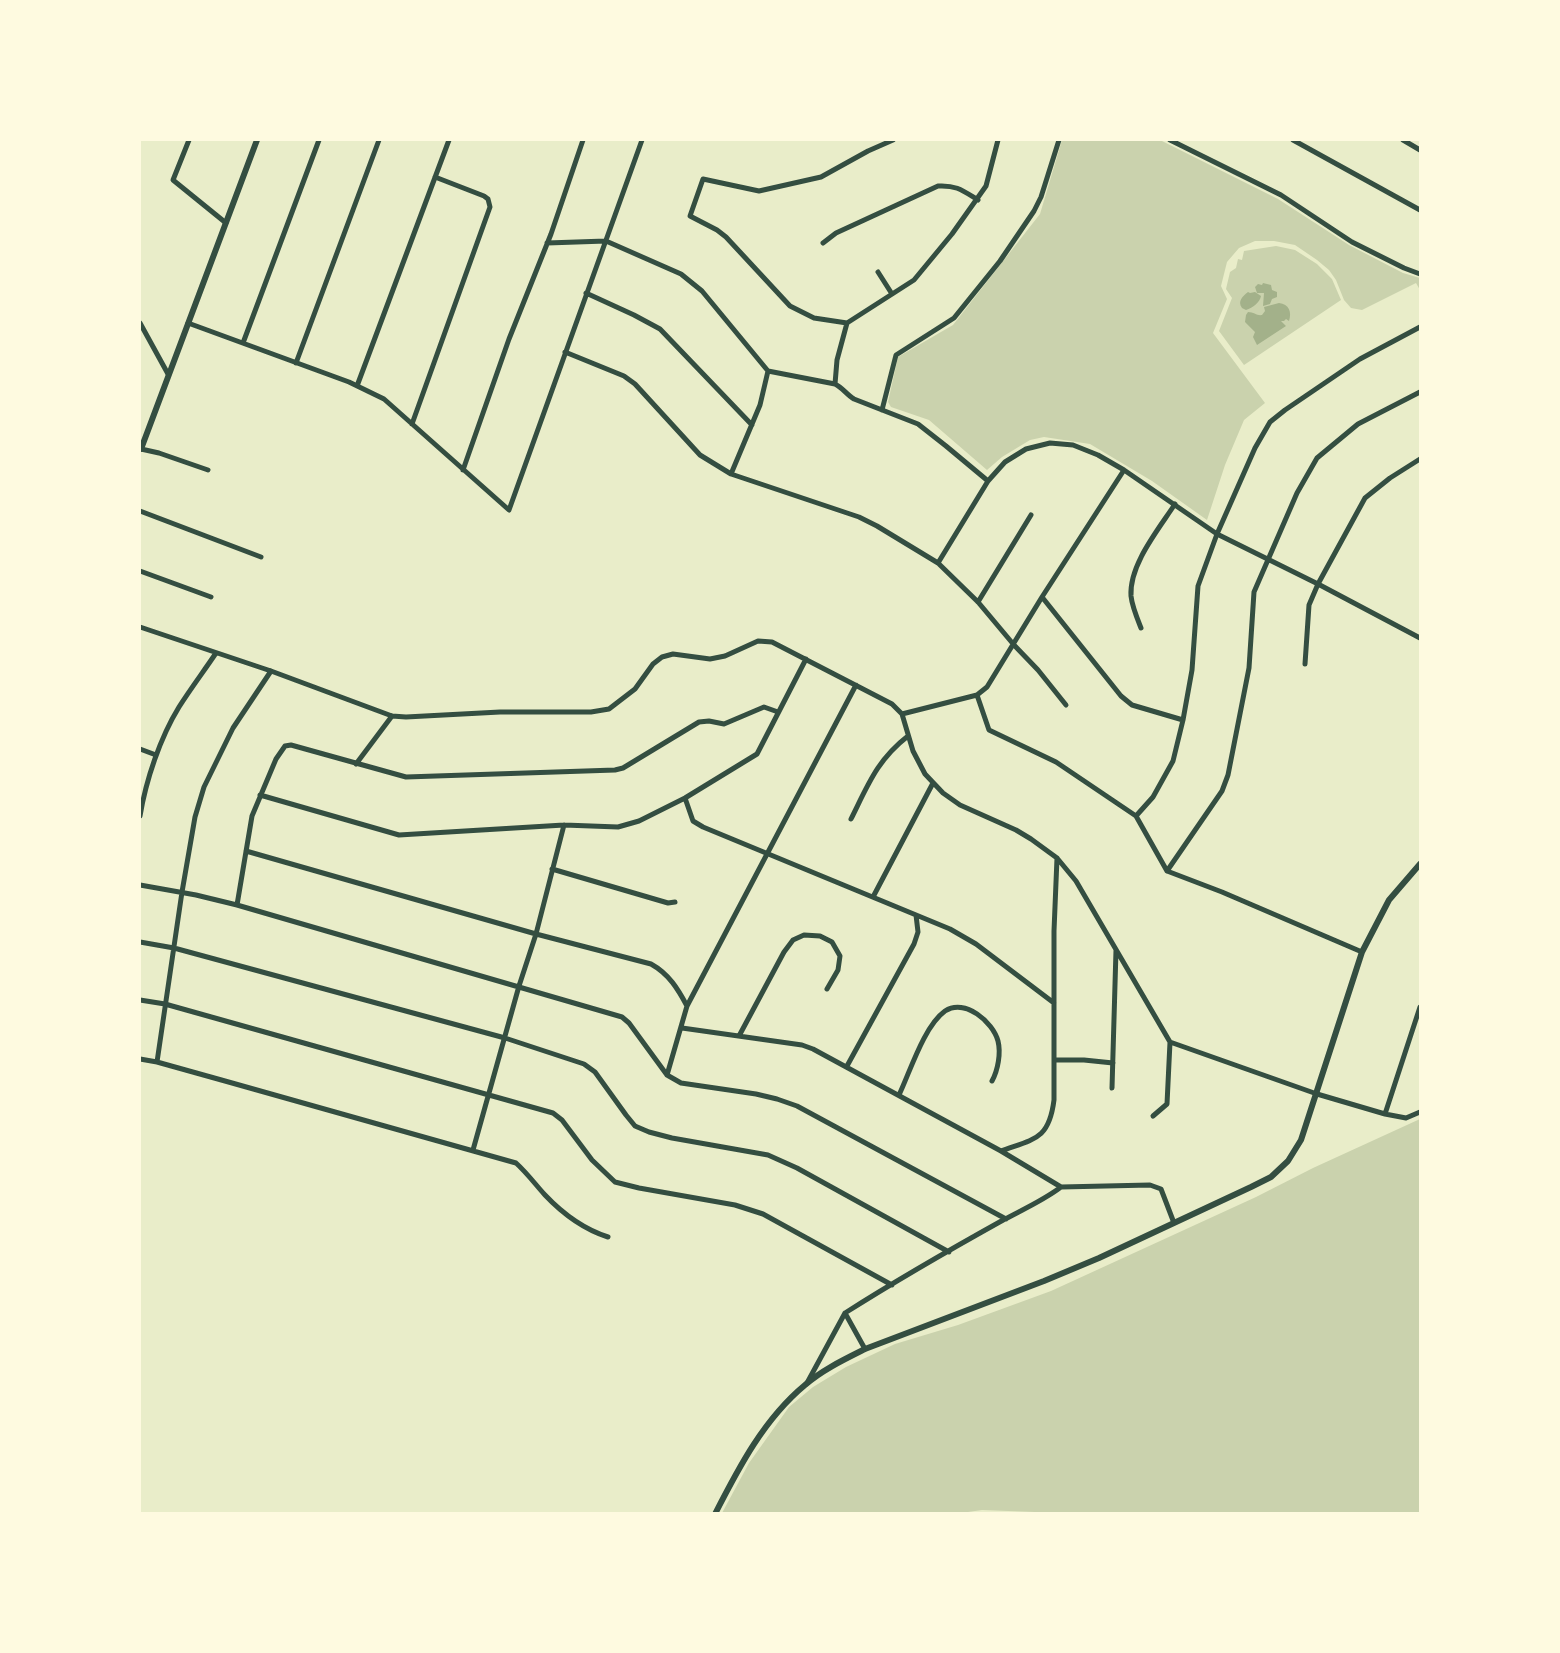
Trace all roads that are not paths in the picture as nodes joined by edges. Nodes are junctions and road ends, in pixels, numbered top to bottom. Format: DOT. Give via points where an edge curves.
graph roads {
  1 [pos="189,140"];
  2 [pos="257,140"];
  3 [pos="319,140"];
  4 [pos="379,140"];
  5 [pos="449,140"];
  6 [pos="583,140"];
  7 [pos="642,140"];
  8 [pos="893,140"];
  9 [pos="998,140"];
  10 [pos="1059,140"];
  11 [pos="1170,140"];
  12 [pos="1293,140"];
  13 [pos="1402,140"];
  14 [pos="1420,150"];
  15 [pos="435,177"];
  16 [pos="978,200"];
  17 [pos="1420,210"];
  18 [pos="226,223"];
  19 [pos="606,241"];
  20 [pos="547,243"];
  21 [pos="823,243"];
  22 [pos="878,272"];
  23 [pos="1420,274"];
  24 [pos="586,293"];
  25 [pos="892,294"];
  26 [pos="140,323"];
  27 [pos="188,323"];
  28 [pos="847,323"];
  29 [pos="1420,327"];
  30 [pos="243,343"];
  31 [pos="565,352"];
  32 [pos="296,363"];
  33 [pos="768,371"];
  34 [pos="168,374"];
  35 [pos="835,384"];
  36 [pos="357,386"];
  37 [pos="1420,392"];
  38 [pos="882,410"];
  39 [pos="412,424"];
  40 [pos="752,425"];
  41 [pos="140,449"];
  42 [pos="1420,459"];
  43 [pos="208,470"];
  44 [pos="463,470"];
  45 [pos="1124,470"];
  46 [pos="731,474"];
  47 [pos="988,481"];
  48 [pos="1175,504"];
  49 [pos="140,512"];
  50 [pos="1031,515"];
  51 [pos="1217,534"];
  52 [pos="261,557"];
  53 [pos="1268,559"];
  54 [pos="938,563"];
  55 [pos="140,571"];
  56 [pos="1318,584"];
  57 [pos="211,597"];
  58 [pos="1042,597"];
  59 [pos="978,602"];
  60 [pos="140,627"];
  61 [pos="1140,628"];
  62 [pos="1420,638"];
  63 [pos="1014,645"];
  64 [pos="216,653"];
  65 [pos="806,659"];
  66 [pos="1305,664"];
  67 [pos="271,671"];
  68 [pos="856,685"];
  69 [pos="976,695"];
  70 [pos="1066,705"];
  71 [pos="778,712"];
  72 [pos="902,714"];
  73 [pos="392,716"];
  74 [pos="1183,720"];
  75 [pos="908,736"];
  76 [pos="140,749"];
  77 [pos="156,755"];
  78 [pos="356,764"];
  79 [pos="933,783"];
  80 [pos="260,795"];
  81 [pos="685,798"];
  82 [pos="140,806"];
  83 [pos="140,816"];
  84 [pos="1136,816"];
  85 [pos="851,819"];
  86 [pos="564,825"];
  87 [pos="246,850"];
  88 [pos="768,854"];
  89 [pos="1057,858"];
  90 [pos="1420,864"];
  91 [pos="552,869"];
  92 [pos="1167,871"];
  93 [pos="140,885"];
  94 [pos="182,892"];
  95 [pos="873,897"];
  96 [pos="675,902"];
  97 [pos="237,905"];
  98 [pos="916,915"];
  99 [pos="536,934"];
  100 [pos="140,942"];
  101 [pos="174,948"];
  102 [pos="1116,948"];
  103 [pos="1362,952"];
  104 [pos="519,986"];
  105 [pos="827,989"];
  106 [pos="140,1000"];
  107 [pos="1054,1003"];
  108 [pos="165,1004"];
  109 [pos="687,1006"];
  110 [pos="1420,1007"];
  111 [pos="682,1028"];
  112 [pos="739,1036"];
  113 [pos="505,1038"];
  114 [pos="1170,1042"];
  115 [pos="140,1059"];
  116 [pos="1054,1060"];
  117 [pos="157,1062"];
  118 [pos="1113,1063"];
  119 [pos="847,1066"];
  120 [pos="667,1075"];
  121 [pos="992,1081"];
  122 [pos="1112,1088"];
  123 [pos="1317,1094"];
  124 [pos="900,1095"];
  125 [pos="489,1096"];
  126 [pos="1420,1112"];
  127 [pos="1385,1114"];
  128 [pos="1153,1116"];
  129 [pos="473,1150"];
  130 [pos="1001,1150"];
  131 [pos="1062,1187"];
  132 [pos="1006,1219"];
  133 [pos="1174,1223"];
  134 [pos="608,1237"];
  135 [pos="949,1252"];
  136 [pos="891,1285"];
  137 [pos="845,1313"];
  138 [pos="865,1348"];
  139 [pos="806,1384"];
  140 [pos="715,1514"];
  1 -- 18 [label="street" via="173,180"];
  2 -- 18 [label="street"];
  3 -- 30 [label="street"];
  4 -- 32 [label="street"];
  5 -- 15 [label="street"];
  6 -- 20 [label="street"];
  7 -- 19 [label="street"];
  8 -- 28 [label="street" via="821,177 759,190 703,179 690,216 726,237 790,306 814,318"];
  9 -- 16 [label="street" via="986,186"];
  10 -- 38 [label="street" via="1034,212 954,318 896,355"];
  11 -- 23 [label="street" via="1281,195 1352,242"];
  12 -- 17 [label="street"];
  13 -- 14 [label="street"];
  15 -- 36 [label="street"];
  15 -- 39 [label="street" via="484,196 490,207"];
  16 -- 21 [label="street" via="960,188 938,186 836,233"];
  16 -- 25 [label="street" via="914,280"];
  18 -- 27 [label="street"];
  19 -- 20 [label="street"];
  19 -- 24 [label="street"];
  19 -- 33 [label="street" via="681,274 702,291"];
  20 -- 44 [label="street"];
  22 -- 25 [label="street"];
  24 -- 31 [label="street"];
  24 -- 40 [label="street" via="660,329"];
  25 -- 28 [label="street"];
  26 -- 34 [label="street"];
  27 -- 30 [label="street"];
  27 -- 34 [label="street"];
  28 -- 35 [label="street"];
  29 -- 51 [label="street" via="1360,359 1270,422"];
  30 -- 32 [label="street"];
  31 -- 44 [label="street" via="509,510"];
  31 -- 46 [label="street" via="635,384 700,455"];
  32 -- 36 [label="street"];
  33 -- 35 [label="street"];
  33 -- 40 [label="street"];
  34 -- 41 [label="street"];
  35 -- 38 [label="street" via="854,399"];
  36 -- 39 [label="street" via="384,399"];
  37 -- 53 [label="street" via="1358,424 1317,458"];
  38 -- 47 [label="street" via="918,424"];
  39 -- 44 [label="street"];
  40 -- 46 [label="street"];
  41 -- 43 [label="street"];
  42 -- 56 [label="street" via="1365,498"];
  45 -- 47 [label="street" via="1098,455 1050,443 1026,449 1005,462"];
  45 -- 48 [label="street"];
  45 -- 58 [label="street"];
  46 -- 54 [label="street" via="859,518"];
  47 -- 54 [label="street"];
  48 -- 51 [label="street"];
  48 -- 61 [label="street" via="1131,581 1131,599"];
  49 -- 52 [label="street"];
  50 -- 59 [label="street"];
  51 -- 53 [label="street"];
  51 -- 74 [label="street" via="1198,586"];
  53 -- 56 [label="street"];
  53 -- 92 [label="street" via="1254,592 1249,668 1228,775 1222,791"];
  54 -- 59 [label="street"];
  55 -- 57 [label="street"];
  56 -- 62 [label="street"];
  56 -- 66 [label="street" via="1309,605"];
  58 -- 63 [label="street"];
  58 -- 74 [label="street" via="1121,696 1132,705"];
  59 -- 63 [label="street"];
  60 -- 64 [label="street"];
  63 -- 69 [label="street" via="987,687"];
  63 -- 70 [label="street"];
  64 -- 67 [label="street"];
  64 -- 77 [label="street" via="178,708"];
  65 -- 68 [label="street"];
  65 -- 71 [label="street"];
  65 -- 73 [label="street" via="772,642 758,641 710,659 673,654 662,657 635,689 609,709"];
  67 -- 73 [label="street"];
  67 -- 94 [label="street" via="233,728 204,787"];
  68 -- 72 [label="street" via="892,704"];
  68 -- 88 [label="street"];
  69 -- 72 [label="street"];
  69 -- 84 [label="street" via="989,730 1056,762"];
  71 -- 78 [label="street" via="764,707 724,724 699,722 615,770 406,777"];
  71 -- 81 [label="street" via="757,754"];
  72 -- 75 [label="street"];
  73 -- 78 [label="street"];
  74 -- 84 [label="street" via="1173,761 1153,797"];
  75 -- 79 [label="street" via="913,752"];
  75 -- 85 [label="street" via="877,768"];
  76 -- 77 [label="street"];
  77 -- 82 [label="street"];
  78 -- 80 [label="street" via="285,746"];
  79 -- 89 [label="street" via="960,805 1016,830"];
  79 -- 95 [label="street"];
  80 -- 86 [label="street" via="399,835"];
  80 -- 87 [label="street"];
  81 -- 86 [label="street" via="618,827"];
  81 -- 88 [label="street" via="693,821"];
  82 -- 83 [label="street"];
  84 -- 92 [label="street"];
  86 -- 91 [label="street"];
  87 -- 97 [label="street"];
  87 -- 99 [label="street"];
  88 -- 95 [label="street"];
  88 -- 109 [label="street"];
  89 -- 102 [label="street" via="1076,881"];
  89 -- 107 [label="street"];
  90 -- 103 [label="street" via="1389,900"];
  91 -- 96 [label="street"];
  91 -- 99 [label="street"];
  92 -- 103 [label="street"];
  93 -- 94 [label="street"];
  94 -- 97 [label="street"];
  94 -- 101 [label="street"];
  95 -- 98 [label="street"];
  97 -- 104 [label="street"];
  98 -- 107 [label="street" via="976,944"];
  98 -- 119 [label="street" via="918,932 914,944"];
  99 -- 104 [label="street"];
  99 -- 109 [label="street" via="651,964 663,971"];
  100 -- 101 [label="street"];
  101 -- 108 [label="street"];
  101 -- 113 [label="street"];
  102 -- 114 [label="street"];
  102 -- 118 [label="street"];
  103 -- 123 [label="street"];
  104 -- 113 [label="street"];
  104 -- 120 [label="street" via="622,1017"];
  105 -- 112 [label="street" via="838,970 840,956 832,942 804,935 793,940"];
  106 -- 108 [label="street"];
  107 -- 116 [label="street"];
  108 -- 117 [label="street"];
  108 -- 125 [label="street"];
  109 -- 111 [label="street"];
  110 -- 127 [label="street"];
  111 -- 112 [label="street"];
  111 -- 120 [label="street"];
  112 -- 119 [label="street" via="802,1045"];
  113 -- 125 [label="street"];
  113 -- 135 [label="street" via="584,1064 595,1072 635,1126 672,1138 768,1155"];
  114 -- 123 [label="street"];
  114 -- 128 [label="street" via="1167,1104"];
  115 -- 117 [label="street"];
  116 -- 118 [label="street"];
  116 -- 130 [label="street" via="1054,1100 1047,1128 1039,1137"];
  117 -- 129 [label="street"];
  118 -- 122 [label="street"];
  119 -- 124 [label="street"];
  120 -- 132 [label="street" via="681,1083 756,1094 797,1106"];
  121 -- 124 [label="street" via="998,1070 999,1042 991,1026 960,1007 946,1010 929,1028"];
  123 -- 127 [label="street"];
  123 -- 133 [label="street" via="1301,1140 1288,1161 1271,1177"];
  124 -- 130 [label="street"];
  125 -- 129 [label="street"];
  125 -- 136 [label="street" via="553,1113 615,1182 763,1214"];
  126 -- 127 [label="street" via="1406,1118"];
  129 -- 134 [label="street" via="516,1163 571,1219"];
  130 -- 131 [label="street"];
  131 -- 132 [label="street"];
  131 -- 133 [label="street" via="1157,1187"];
  132 -- 135 [label="street"];
  133 -- 138 [label="street" via="1055,1277"];
  135 -- 136 [label="street"];
  136 -- 137 [label="street"];
  137 -- 138 [label="street"];
  137 -- 139 [label="street"];
  138 -- 139 [label="street"];
  139 -- 140 [label="street" via="762,1433"];
}
